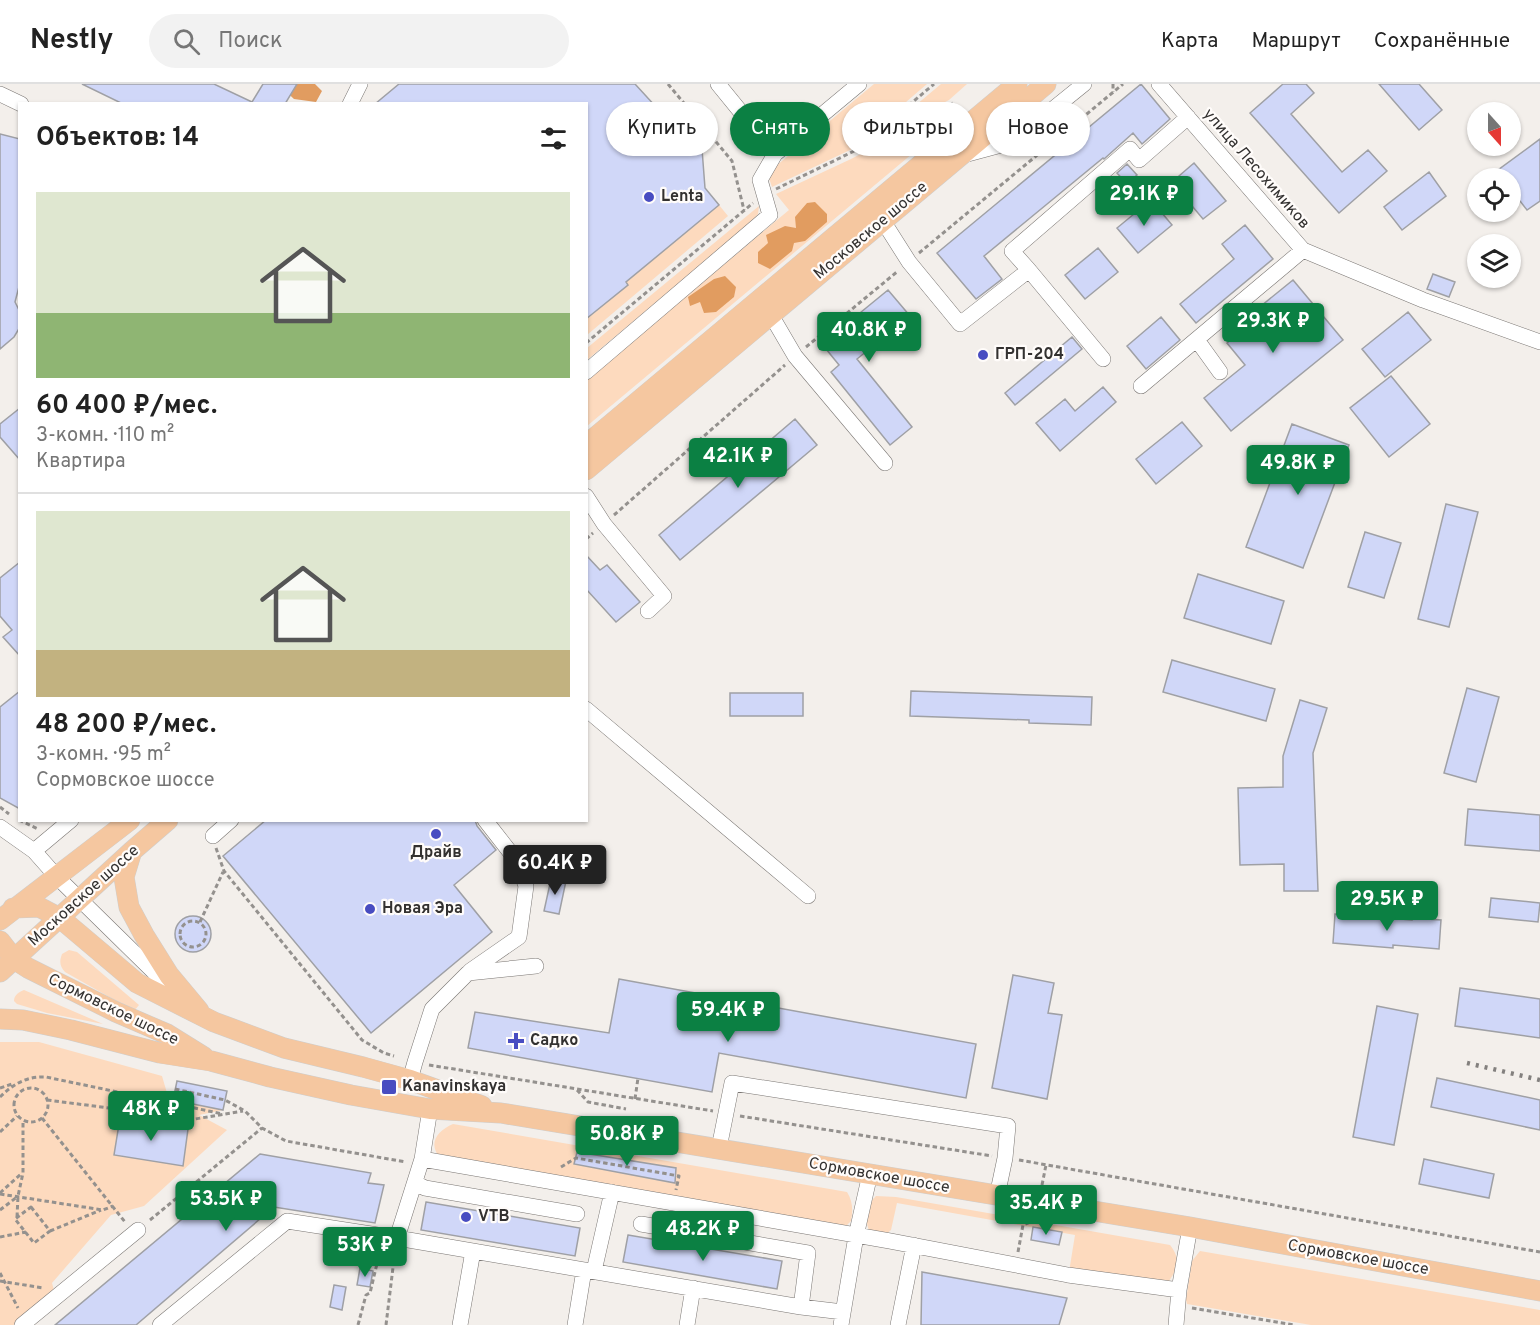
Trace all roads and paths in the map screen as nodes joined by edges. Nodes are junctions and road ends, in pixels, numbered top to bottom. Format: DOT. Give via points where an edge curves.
graph roads {
  1 [pos="360,84"];
  2 [pos="668,84"];
  3 [pos="718,84"];
  4 [pos="859,84"];
  5 [pos="934,84"];
  6 [pos="1017,84"];
  7 [pos="1046,84"];
  8 [pos="1084,84"];
  9 [pos="1113,84"];
  10 [pos="1123,84"];
  11 [pos="1159,84"];
  12 [pos="1113,92"];
  13 [pos="0,94"];
  14 [pos="351,102"];
  15 [pos="683,102"];
  16 [pos="733,102"];
  17 [pos="913,102"];
  18 [pos="18,103"];
  19 [pos="830,108"];
  20 [pos="1188,117"];
  21 [pos="718,144"];
  22 [pos="774,156"];
  23 [pos="958,158"];
  24 [pos="744,210"];
  25 [pos="883,221"];
  26 [pos="1303,250"];
  27 [pos="909,262"];
  28 [pos="1029,270"];
  29 [pos="771,315"];
  30 [pos="1197,340"];
  31 [pos="1540,342"];
  32 [pos="795,356"];
  33 [pos="1103,359"];
  34 [pos="588,370"];
  35 [pos="1220,372"];
  36 [pos="1141,386"];
  37 [pos="588,444"];
  38 [pos="885,463"];
  39 [pos="588,468"];
  40 [pos="588,501"];
  41 [pos="604,524"];
  42 [pos="588,537"];
  43 [pos="648,610"];
  44 [pos="588,711"];
  45 [pos="22,822"];
  46 [pos="69,822"];
  47 [pos="127,822"];
  48 [pos="166,822"];
  49 [pos="229,822"];
  50 [pos="487,822"];
  51 [pos="0,827"];
  52 [pos="53,836"];
  53 [pos="213,836"];
  54 [pos="34,851"];
  55 [pos="131,852"];
  56 [pos="224,871"];
  57 [pos="57,877"];
  58 [pos="808,896"];
  59 [pos="80,900"];
  60 [pos="7,914"];
  61 [pos="60,918"];
  62 [pos="200,922"];
  63 [pos="0,941"];
  64 [pos="7,965"];
  65 [pos="536,966"];
  66 [pos="468,973"];
  67 [pos="177,1004"];
  68 [pos="202,1016"];
  69 [pos="0,1019"];
  70 [pos="211,1061"];
  71 [pos="412,1071"];
  72 [pos="638,1078"];
  73 [pos="17,1083"];
  74 [pos="0,1088"];
  75 [pos="175,1089"];
  76 [pos="576,1089"];
  77 [pos="0,1097"];
  78 [pos="635,1099"];
  79 [pos="46,1100"];
  80 [pos="430,1109"];
  81 [pos="626,1109"];
  82 [pos="245,1111"];
  83 [pos="501,1113"];
  84 [pos="726,1113"];
  85 [pos="223,1114"];
  86 [pos="17,1116"];
  87 [pos="42,1118"];
  88 [pos="23,1121"];
  89 [pos="262,1128"];
  90 [pos="0,1132"];
  91 [pos="719,1148"];
  92 [pos="576,1158"];
  93 [pos="1005,1158"];
  94 [pos="421,1162"];
  95 [pos="1046,1164"];
  96 [pos="23,1173"];
  97 [pos="870,1174"];
  98 [pos="676,1176"];
  99 [pos="415,1183"];
  100 [pos="612,1192"];
  101 [pos="0,1194"];
  102 [pos="18,1196"];
  103 [pos="997,1196"];
  104 [pos="1039,1202"];
  105 [pos="113,1206"];
  106 [pos="0,1210"];
  107 [pos="103,1210"];
  108 [pos="577,1214"];
  109 [pos="122,1217"];
  110 [pos="17,1218"];
  111 [pos="641,1224"];
  112 [pos="1190,1227"];
  113 [pos="138,1230"];
  114 [pos="50,1231"];
  115 [pos="26,1232"];
  116 [pos="856,1236"];
  117 [pos="0,1237"];
  118 [pos="390,1237"];
  119 [pos="914,1245"];
  120 [pos="473,1251"];
  121 [pos="1540,1252"];
  122 [pos="1016,1265"];
  123 [pos="589,1270"];
  124 [pos="0,1273"];
  125 [pos="0,1281"];
  126 [pos="5,1282"];
  127 [pos="693,1288"];
  128 [pos="1179,1290"];
  129 [pos="63,1291"];
  130 [pos="1540,1291"];
  131 [pos="801,1307"];
  132 [pos="842,1319"];
  133 [pos="23,1324"];
  134 [pos="160,1325"];
  135 [pos="357,1325"];
  136 [pos="386,1325"];
  137 [pos="460,1325"];
  138 [pos="575,1325"];
  139 [pos="687,1325"];
  140 [pos="898,1325"];
  141 [pos="1176,1325"];
  1 -- 14 [label="street"];
  2 -- 15 [label="path"];
  3 -- 16 [label="street"];
  4 -- 19 [label="street"];
  5 -- 17 [label="path"];
  6 -- 37 [label="main road, Московское шоссе"];
  7 -- 23 [label="main road, Московское шоссе"];
  8 -- 23 [label="street" via="1016,139"];
  9 -- 12 [label="path"];
  10 -- 12 [label="path"];
  11 -- 20 [label="street, улица Лесохимиков"];
  12 -- 27 [label="path"];
  13 -- 18 [label="street"];
  20 -- 26 [label="street, улица Лесохимиков"];
  20 -- 28 [label="street" via="1139,160 1130,149 1012,251"];
  21 -- 24 [label="path" via="732,161"];
  22 -- 34 [label="street" via="760,180 770,215"];
  23 -- 25 [label="main road, Московское шоссе"];
  25 -- 27 [label="street"];
  25 -- 29 [label="main road, Московское шоссе"];
  26 -- 30 [label="street"];
  26 -- 31 [label="street" via="1423,300"];
  27 -- 28 [label="street" via="960,324"];
  27 -- 32 [label="path"];
  28 -- 33 [label="street"];
  29 -- 32 [label="street"];
  29 -- 39 [label="main road, Московское шоссе"];
  30 -- 35 [label="street"];
  30 -- 36 [label="street"];
  32 -- 38 [label="street"];
  32 -- 41 [label="path"];
  40 -- 41 [label="street"];
  41 -- 42 [label="path"];
  41 -- 43 [label="street" via="664,596"];
  44 -- 58 [label="street"];
  45 -- 52 [label="path"];
  46 -- 52 [label="street"];
  47 -- 57 [label="main road, Московское шоссе"];
  48 -- 55 [label="main road, Московское шоссе"];
  49 -- 53 [label="street"];
  50 -- 66 [label="street" via="517,861 526,886 519,937"];
  51 -- 54 [label="street"];
  52 -- 54 [label="street"];
  53 -- 56 [label="path"];
  54 -- 57 [label="street"];
  55 -- 59 [label="main road, Московское шоссе"];
  55 -- 68 [label="main road, Сормовское шоссе" via="124,877 129,908 169,975"];
  56 -- 62 [label="path"];
  56 -- 71 [label="path" via="362,1040"];
  57 -- 59 [label="street"];
  57 -- 60 [label="main road, Московское шоссе"];
  59 -- 61 [label="main road, Московское шоссе"];
  59 -- 67 [label="street" via="158,976"];
  60 -- 61 [label="main road, Сормовское шоссе" via="39,907"];
  61 -- 64 [label="main road, Московское шоссе"];
  61 -- 67 [label="main road, Сормовское шоссе" via="137,983"];
  62 -- 62 [label="path" via="207,931 205,940 190,947 180,938 182,926 189,921"];
  63 -- 64 [label="main road"];
  64 -- 70 [label="main road, Сормовское шоссе" via="28,968 167,1034"];
  65 -- 66 [label="street"];
  66 -- 71 [label="street" via="432,1009"];
  67 -- 68 [label="main road, Сормовское шоссе"];
  68 -- 71 [label="main road, Сормовское шоссе" via="284,1048 363,1067"];
  69 -- 70 [label="main road, Сормовское шоссе" via="22,1020"];
  70 -- 80 [label="main road, Сормовское шоссе" via="351,1095"];
  71 -- 76 [label="path" via="438,1067"];
  71 -- 83 [label="main road, Сормовское шоссе"];
  72 -- 78 [label="path"];
  73 -- 74 [label="path"];
  73 -- 77 [label="path"];
  73 -- 85 [label="path" via="46,1077"];
  75 -- 82 [label="path" via="225,1100"];
  76 -- 78 [label="path"];
  76 -- 81 [label="path" via="588,1102"];
  78 -- 84 [label="path"];
  79 -- 85 [label="path" via="195,1119"];
  79 -- 86 [label="path" via="36,1089 24,1090 14,1101"];
  79 -- 87 [label="path" via="47,1110"];
  80 -- 83 [label="main road, Сормовское шоссе"];
  80 -- 94 [label="street"];
  82 -- 85 [label="path"];
  82 -- 89 [label="path"];
  83 -- 91 [label="main road, Сормовское шоссе"];
  84 -- 91 [label="street"];
  84 -- 93 [label="path"];
  84 -- 93 [label="street" via="732,1083 1008,1126"];
  86 -- 88 [label="path"];
  86 -- 90 [label="path"];
  87 -- 88 [label="path"];
  87 -- 105 [label="path"];
  88 -- 96 [label="path"];
  89 -- 94 [label="path" via="286,1141"];
  89 -- 113 [label="path"];
  91 -- 97 [label="main road, Сормовское шоссе"];
  92 -- 98 [label="path"];
  93 -- 95 [label="path"];
  93 -- 103 [label="street"];
  94 -- 99 [label="street"];
  94 -- 100 [label="street"];
  95 -- 104 [label="path"];
  95 -- 121 [label="path"];
  96 -- 101 [label="path"];
  96 -- 102 [label="path"];
  97 -- 103 [label="main road, Сормовское шоссе"];
  97 -- 116 [label="street"];
  99 -- 108 [label="street" via="425,1188"];
  99 -- 118 [label="street"];
  100 -- 116 [label="street"];
  100 -- 123 [label="street"];
  101 -- 102 [label="path"];
  102 -- 106 [label="path"];
  102 -- 107 [label="path"];
  102 -- 110 [label="path"];
  103 -- 104 [label="main road, Сормовское шоссе"];
  104 -- 112 [label="main road, Сормовское шоссе"];
  104 -- 122 [label="path" via="1032,1221 1023,1226"];
  105 -- 107 [label="path"];
  105 -- 109 [label="path"];
  107 -- 114 [label="path"];
  110 -- 114 [label="path" via="31,1207"];
  110 -- 115 [label="path"];
  111 -- 131 [label="street" via="808,1253"];
  112 -- 128 [label="street"];
  112 -- 130 [label="main road, Сормовское шоссе"];
  113 -- 129 [label="street"];
  114 -- 115 [label="path" via="34,1243"];
  115 -- 117 [label="path"];
  116 -- 119 [label="street"];
  116 -- 132 [label="street"];
  118 -- 120 [label="street"];
  118 -- 134 [label="street" via="287,1221"];
  118 -- 135 [label="path"];
  118 -- 136 [label="path"];
  119 -- 122 [label="street"];
  119 -- 140 [label="street"];
  120 -- 123 [label="street"];
  120 -- 137 [label="street"];
  122 -- 128 [label="street"];
  123 -- 127 [label="street"];
  123 -- 138 [label="street"];
  124 -- 126 [label="path"];
  125 -- 126 [label="path"];
  126 -- 129 [label="path"];
  126 -- 133 [label="path"];
  127 -- 131 [label="street"];
  127 -- 139 [label="street"];
  128 -- 141 [label="street"];
  129 -- 133 [label="street"];
  131 -- 132 [label="street"];
}
